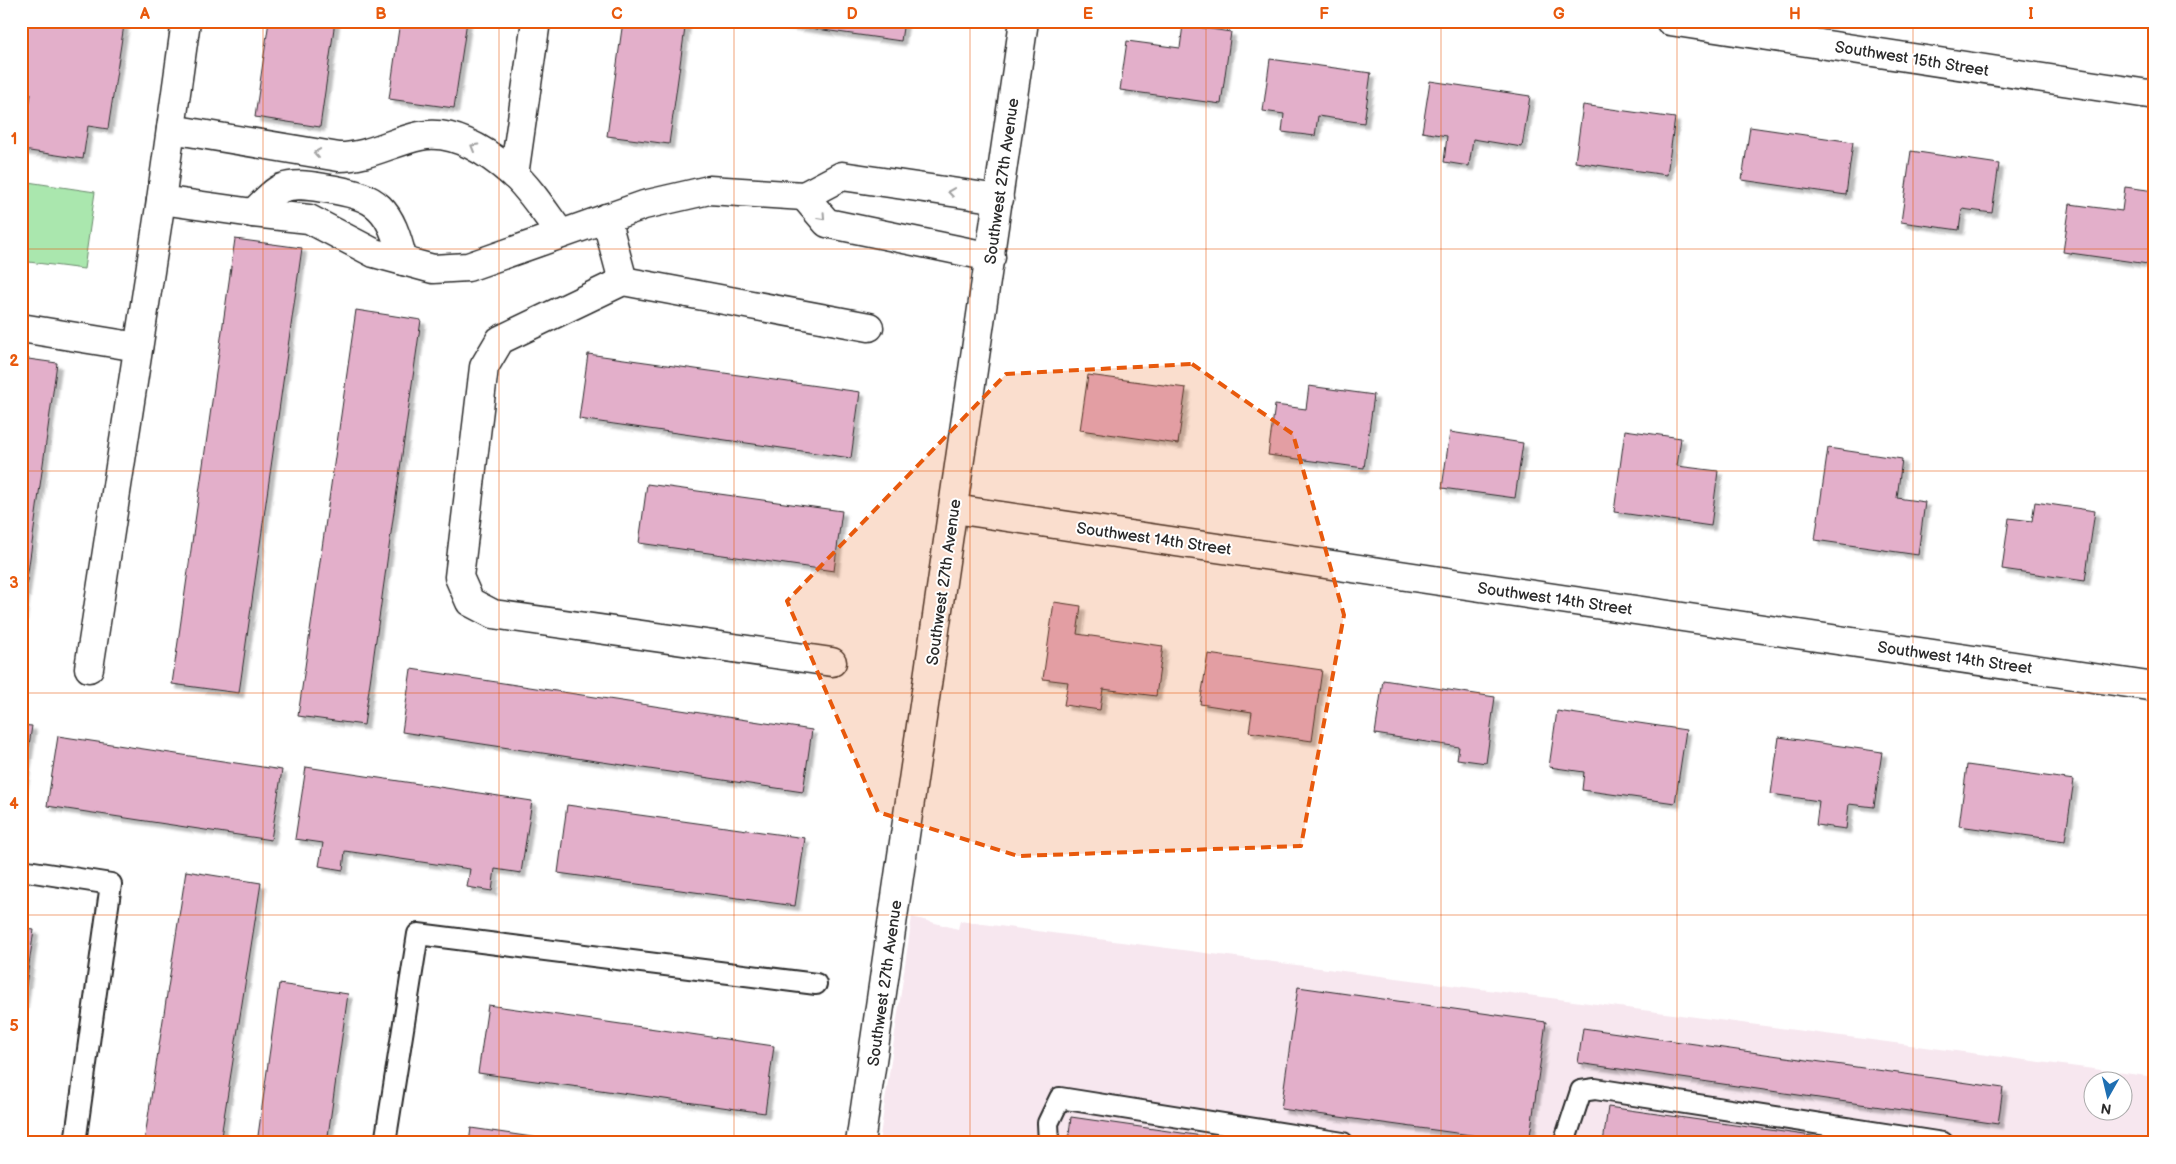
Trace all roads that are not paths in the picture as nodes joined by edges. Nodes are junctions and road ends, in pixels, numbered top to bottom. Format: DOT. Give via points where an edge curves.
graph roads {
  1 [pos="186,21"];
  2 [pos="536,21"];
  3 [pos="1024,21"];
  4 [pos="1670,21"];
  5 [pos="2155,95"];
  6 [pos="171,129"];
  7 [pos="514,174"];
  8 [pos="804,196"];
  9 [pos="999,199"];
  10 [pos="161,200"];
  11 [pos="253,213"];
  12 [pos="606,218"];
  13 [pos="561,234"];
  14 [pos="991,257"];
  15 [pos="404,260"];
  16 [pos="624,281"];
  17 [pos="869,327"];
  18 [pos="21,328"];
  19 [pos="138,347"];
  20 [pos="954,509"];
  21 [pos="832,662"];
  22 [pos="89,668"];
  23 [pos="2155,686"];
  24 [pos="21,870"];
  25 [pos="816,984"];
  26 [pos="75,1143"];
  27 [pos="385,1143"];
  28 [pos="860,1143"];
  29 [pos="1048,1143"];
  30 [pos="1343,1143"];
  31 [pos="1564,1143"];
  32 [pos="1943,1143"];
  1 -- 6 [label="street"];
  2 -- 7 [label="street"];
  3 -- 9 [label="street, Southwest 27th Avenue"];
  4 -- 5 [label="street, Southwest 15th Street"];
  7 -- 6 [label="street, one-way" via="466,142 432,135 411,138 361,155 339,157"];
  6 -- 10 [label="street"];
  7 -- 13 [label="street"];
  9 -- 8 [label="street, one-way" via="842,176"];
  8 -- 12 [label="street" via="709,190 644,204"];
  8 -- 14 [label="street, one-way" via="827,223"];
  9 -- 14 [label="street, Southwest 27th Avenue"];
  10 -- 11 [label="street"];
  10 -- 19 [label="street"];
  11 -- 15 [label="street" via="309,219 374,253"];
  11 -- 15 [label="street" via="281,188 305,185 360,195 372,200 385,212 396,232"];
  12 -- 13 [label="street"];
  12 -- 16 [label="street"];
  13 -- 15 [label="street" via="468,267 433,269"];
  14 -- 20 [label="street, Southwest 27th Avenue"];
  16 -- 17 [label="street"];
  16 -- 21 [label="street" via="500,340 484,367 459,577 470,602 493,614"];
  18 -- 19 [label="street"];
  19 -- 22 [label="street"];
  20 -- 23 [label="street, Southwest 14th Street"];
  20 -- 28 [label="street, Southwest 27th Avenue"];
  24 -- 26 [label="lane" via="111,884"];
  25 -- 27 [label="lane" via="418,934"];
  29 -- 30 [label="lane" via="1048,1123 1060,1098"];
  31 -- 32 [label="lane" via="1581,1091 1595,1089"];
}
